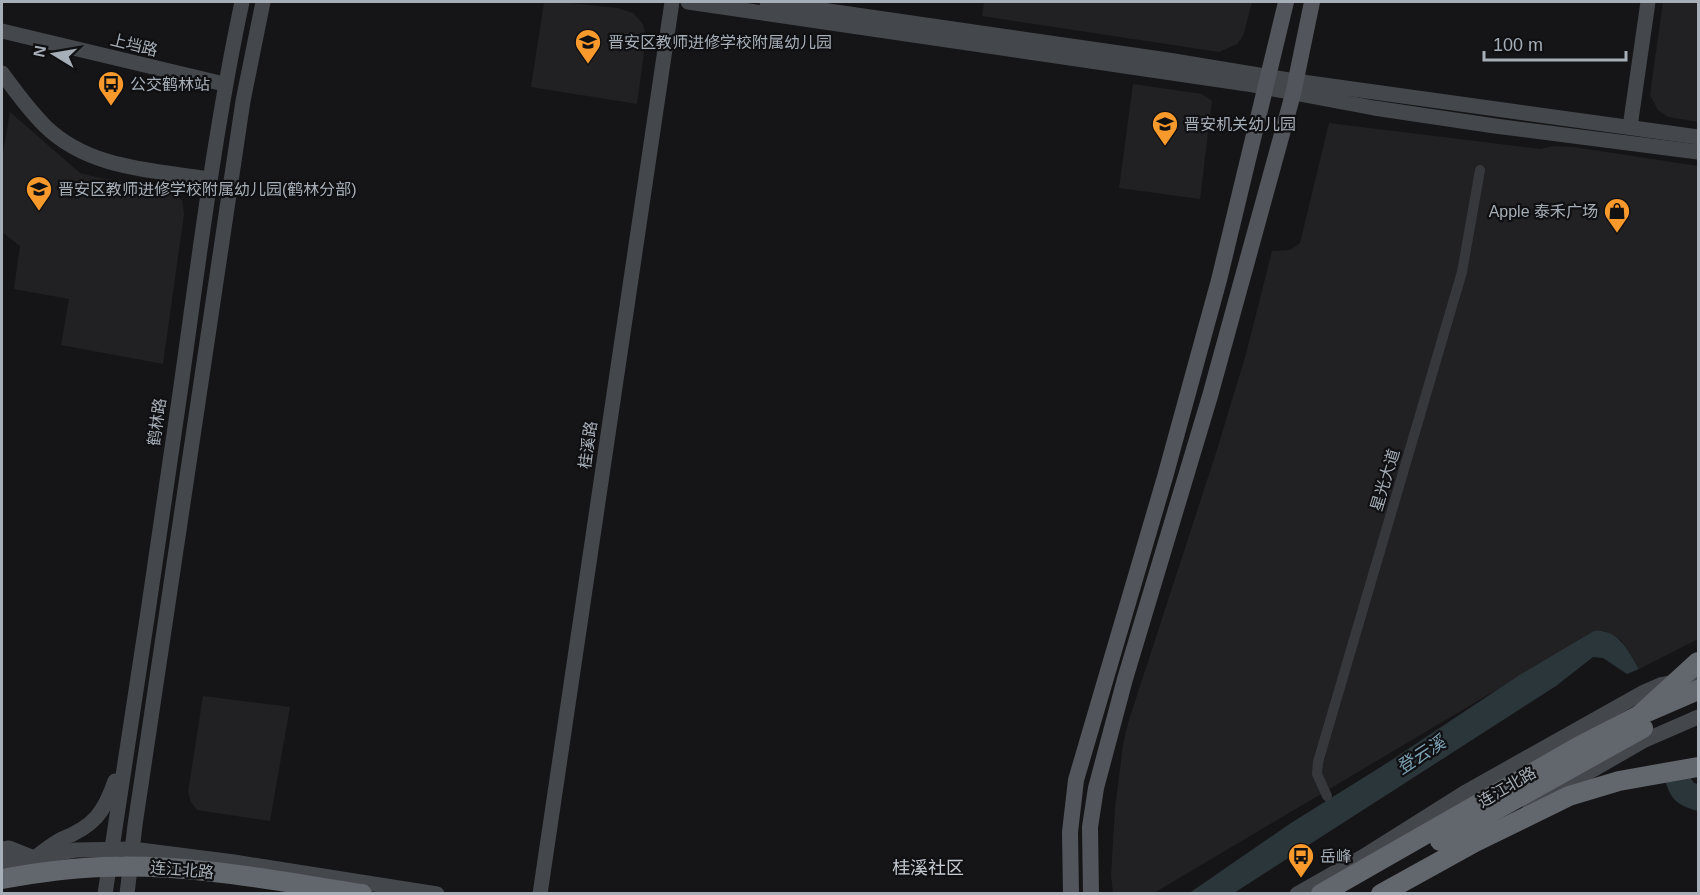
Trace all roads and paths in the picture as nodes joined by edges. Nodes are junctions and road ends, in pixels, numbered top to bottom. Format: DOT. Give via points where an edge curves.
graph roads {
  1 [pos="242,2"];
  2 [pos="263,2"];
  3 [pos="672,2"];
  4 [pos="688,2"];
  5 [pos="767,2"];
  6 [pos="1286,2"];
  7 [pos="1312,2"];
  8 [pos="1648,2"];
  9 [pos="2,31"];
  10 [pos="2,73"];
  11 [pos="1268,82"];
  12 [pos="224,84"];
  13 [pos="1294,88"];
  14 [pos="1630,127"];
  15 [pos="1698,137"];
  16 [pos="1698,152"];
  17 [pos="1480,170"];
  18 [pos="209,178"];
  19 [pos="1698,662"];
  20 [pos="1698,678"];
  21 [pos="1698,690"];
  22 [pos="1698,703"];
  23 [pos="1640,715"];
  24 [pos="1698,717"];
  25 [pos="126,750"];
  26 [pos="1698,767"];
  27 [pos="1327,796"];
  28 [pos="2,849"];
  29 [pos="112,849"];
  30 [pos="132,849"];
  31 [pos="34,858"];
  32 [pos="2,864"];
  33 [pos="2,879"];
  34 [pos="2,892"];
  35 [pos="105,894"];
  36 [pos="127,894"];
  37 [pos="275,894"];
  38 [pos="362,894"];
  39 [pos="437,894"];
  40 [pos="540,894"];
  41 [pos="1071,894"];
  42 [pos="1091,894"];
  43 [pos="1297,894"];
  44 [pos="1320,894"];
  45 [pos="1346,894"];
  46 [pos="1376,894"];
  47 [pos="1381,894"];
  1 -- 12 [label="main road, 鹤林路"];
  2 -- 30 [label="main road" via="243,101"];
  3 -- 40 [label="main road, 桂溪路"];
  4 -- 11 [label="main road"];
  5 -- 11 [label="main road" via="1168,60"];
  6 -- 11 [label="main road"];
  7 -- 13 [label="main road"];
  8 -- 14 [label="main road"];
  9 -- 12 [label="main road, 上垱路"];
  10 -- 18 [label="main road" via="46,127 81,151 121,165"];
  11 -- 13 [label="main road"];
  11 -- 41 [label="main road" via="1168,466 1076,780 1070,832"];
  12 -- 18 [label="main road, 鹤林路"];
  13 -- 14 [label="main road"];
  13 -- 16 [label="main road" via="1495,126"];
  13 -- 42 [label="main road" via="1096,789 1090,827"];
  14 -- 15 [label="main road"];
  17 -- 27 [label="street, 星光大道" via="1460,280 1318,762 1317,774"];
  18 -- 25 [label="main road, 鹤林路"];
  19 -- 23 [label="highway, bridge"];
  20 -- 43 [label="main road" via="1644,692 1464,793"];
  21 -- 23 [label="highway, 连江北路"];
  22 -- 45 [label="highway, 连江北路" via="1644,727"];
  23 -- 44 [label="highway, 连江北路"];
  24 -- 46 [label="main road" via="1643,741"];
  25 -- 29 [label="main road, 鹤林路"];
  25 -- 31 [label="main road" via="100,814 87,827"];
  26 -- 47 [label="highway" via="1619,781 1569,796"];
  28 -- 31 [label="main road"];
  29 -- 30 [label="main road"];
  29 -- 31 [label="main road" via="76,850"];
  29 -- 35 [label="main road, 鹤林路"];
  30 -- 36 [label="main road"];
  30 -- 39 [label="main road"];
  31 -- 32 [label="main road"];
  33 -- 38 [label="highway, 连江北路, bridge" via="68,869 144,867"];
  34 -- 37 [label="highway, 连江北路" via="123,879 182,881"];
}
